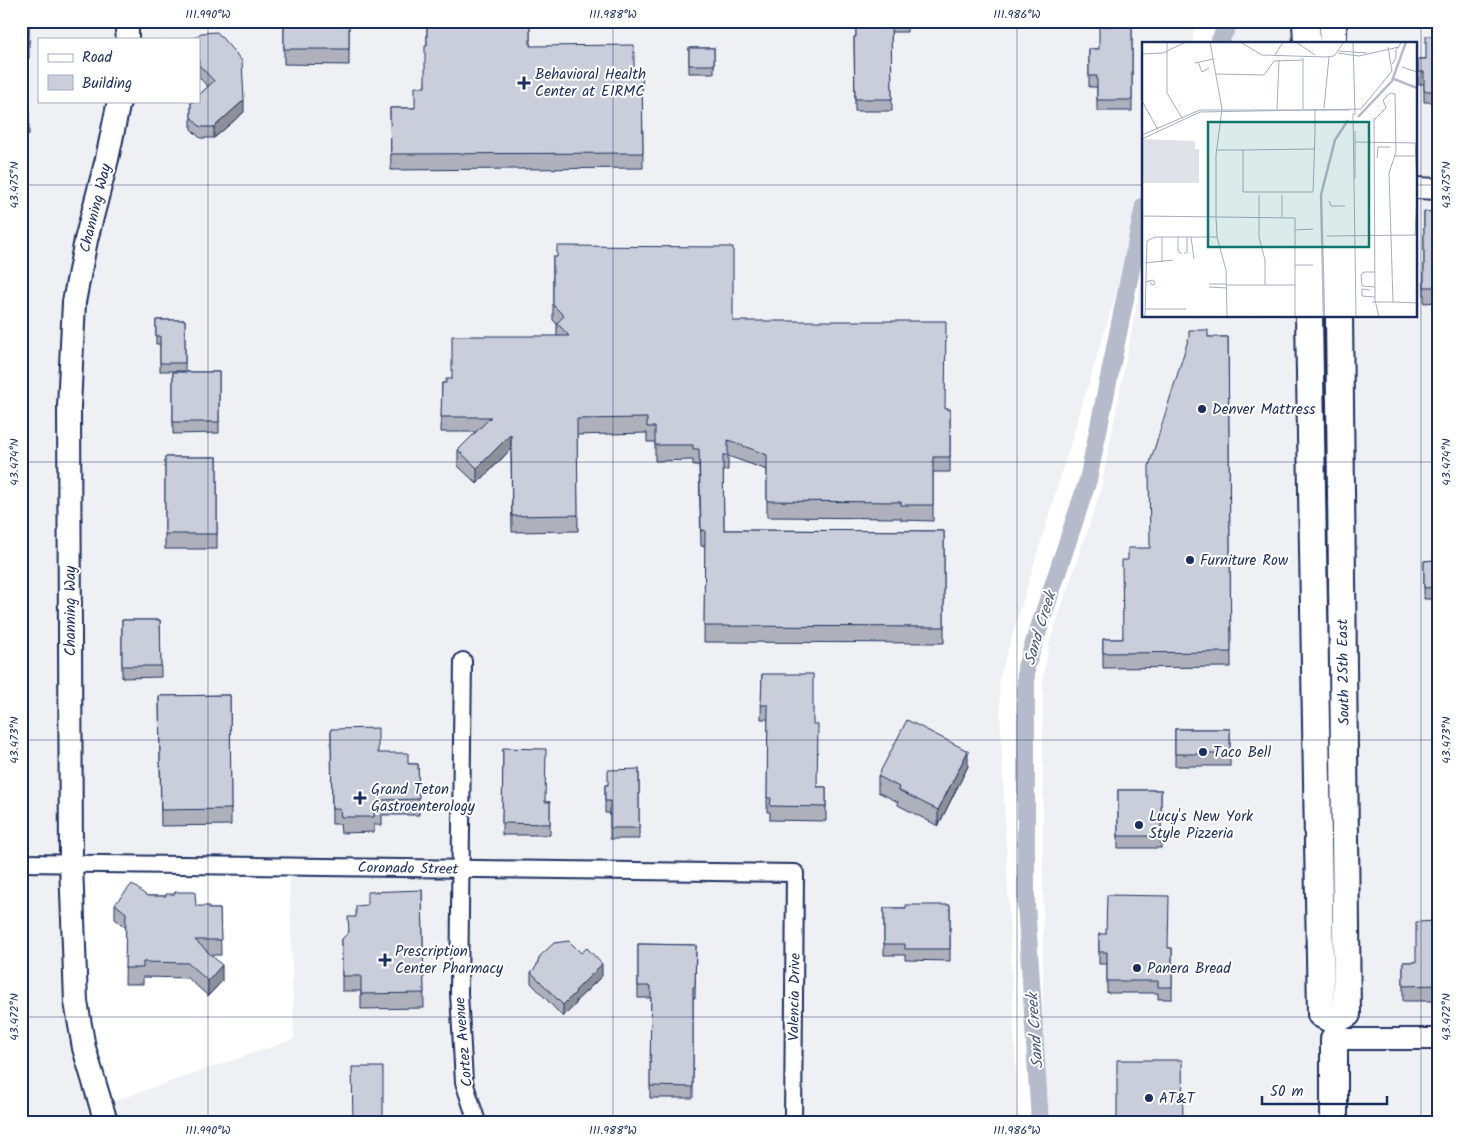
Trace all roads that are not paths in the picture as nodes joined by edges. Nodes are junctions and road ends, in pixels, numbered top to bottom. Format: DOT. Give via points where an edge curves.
graph roads {
  1 [pos="127,21"];
  2 [pos="1306,21"];
  3 [pos="1333,21"];
  4 [pos="127,38"];
  5 [pos="1306,42"];
  6 [pos="1333,42"];
  7 [pos="119,102"];
  8 [pos="1418,188"];
  9 [pos="1439,189"];
  10 [pos="1309,318"];
  11 [pos="1337,319"];
  12 [pos="1316,623"];
  13 [pos="1342,623"];
  14 [pos="463,661"];
  15 [pos="21,864"];
  16 [pos="71,864"];
  17 [pos="460,868"];
  18 [pos="795,873"];
  19 [pos="1334,1030"];
  20 [pos="1439,1039"];
  21 [pos="106,1122"];
  22 [pos="477,1122"];
  23 [pos="793,1122"];
  24 [pos="1334,1122"];
  1 -- 4 [label="main road"];
  2 -- 5 [label="main road"];
  3 -- 6 [label="main road"];
  7 -- 16 [label="main road, Channing Way" via="86,240 74,308 69,407"];
  8 -- 9 [label="street"];
  10 -- 12 [label="main road, South 25th East"];
  11 -- 13 [label="main road, South 25th East"];
  12 -- 13 [label="main road"];
  12 -- 19 [label="main road, South 25th East" via="1321,1014"];
  13 -- 19 [label="main road, South 25th East" via="1347,1014"];
  14 -- 17 [label="street, Cortez Avenue"];
  15 -- 16 [label="street, Coronado Street"];
  16 -- 17 [label="street, Coronado Street"];
  16 -- 21 [label="main road, Channing Way" via="76,1002 84,1048"];
  17 -- 18 [label="street, Coronado Street"];
  17 -- 22 [label="street, Cortez Avenue" via="461,1051 464,1082"];
  18 -- 23 [label="street, Valencia Drive"];
  19 -- 20 [label="street"];
  19 -- 24 [label="main road"];
}
